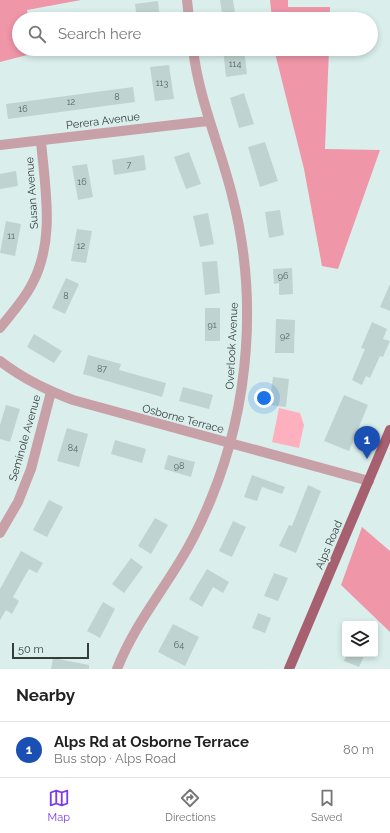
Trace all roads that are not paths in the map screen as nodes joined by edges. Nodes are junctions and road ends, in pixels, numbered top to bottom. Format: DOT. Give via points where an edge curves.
graph roads {
  1 [pos="187,0"];
  2 [pos="188,12"];
  3 [pos="193,56"];
  4 [pos="208,121"];
  5 [pos="40,140"];
  6 [pos="0,145"];
  7 [pos="0,328"];
  8 [pos="0,361"];
  9 [pos="51,392"];
  10 [pos="390,430"];
  11 [pos="230,444"];
  12 [pos="369,481"];
  13 [pos="0,533"];
  14 [pos="117,669"];
  15 [pos="289,669"];
  1 -- 2 [label="street"];
  3 -- 4 [label="street, Overlook Avenue"];
  4 -- 5 [label="street, Perera Avenue"];
  4 -- 11 [label="street, Overlook Avenue" via="233,196 240,229 246,283 247,331 244,369"];
  5 -- 6 [label="street, Perera Avenue"];
  5 -- 7 [label="street, Susan Avenue" via="48,217 44,253 32,285"];
  8 -- 9 [label="street, Osborne Terrace" via="23,378"];
  9 -- 11 [label="street, Osborne Terrace"];
  9 -- 13 [label="street, Seminole Avenue" via="31,469 18,502"];
  10 -- 12 [label="main road, Alps Road"];
  11 -- 12 [label="street, Osborne Terrace"];
  11 -- 14 [label="street, Overlook Avenue" via="197,530 178,565 136,628"];
  12 -- 15 [label="main road, Alps Road"];
}
